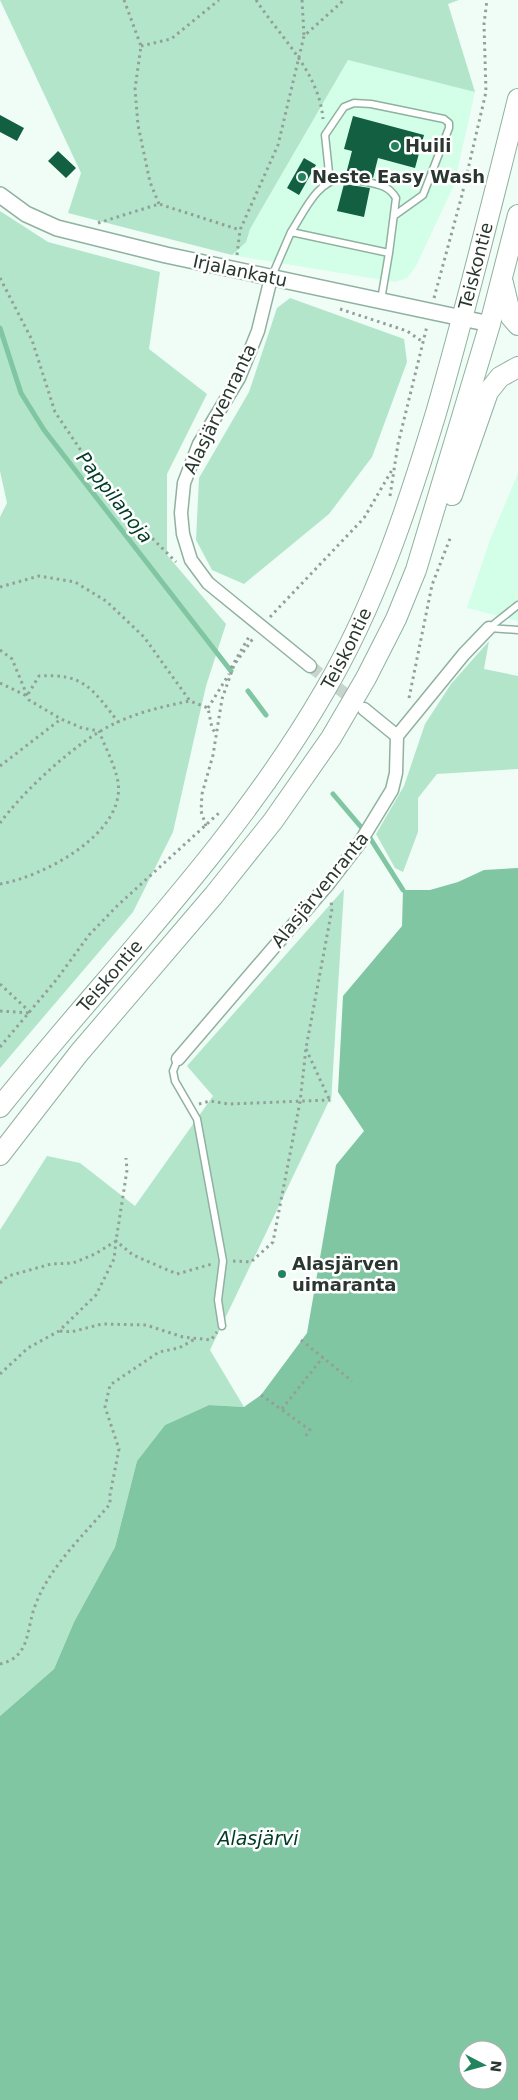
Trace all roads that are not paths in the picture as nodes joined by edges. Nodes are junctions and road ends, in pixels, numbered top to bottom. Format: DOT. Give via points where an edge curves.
graph roads {
  1 [pos="518,99"];
  2 [pos="330,182"];
  3 [pos="0,195"];
  4 [pos="395,215"];
  5 [pos="518,215"];
  6 [pos="291,232"];
  7 [pos="389,253"];
  8 [pos="271,278"];
  9 [pos="502,279"];
  10 [pos="381,300"];
  11 [pos="464,318"];
  12 [pos="490,324"];
  13 [pos="518,325"];
  14 [pos="518,367"];
  15 [pos="416,570"];
  16 [pos="518,605"];
  17 [pos="489,628"];
  18 [pos="518,630"];
  19 [pos="310,666"];
  20 [pos="364,709"];
  21 [pos="397,736"];
  22 [pos="178,1059"];
  23 [pos="0,1108"];
  24 [pos="0,1155"];
  25 [pos="222,1326"];
  1 -- 11 [label="highway, Teiskontie"];
  2 -- 4 [label="lane" via="342,178 391,190 396,198"];
  2 -- 4 [label="lane" via="325,135 344,107 354,103 444,119 449,128 423,195"];
  2 -- 6 [label="lane" via="320,188"];
  3 -- 8 [label="street, Irjalankatu" via="26,214 57,228"];
  4 -- 7 [label="lane"];
  5 -- 9 [label="highway, Teiskontie"];
  6 -- 7 [label="lane"];
  6 -- 8 [label="lane"];
  7 -- 10 [label="lane"];
  8 -- 10 [label="street, Irjalankatu"];
  8 -- 19 [label="street, Alasjärvenranta" via="258,331 239,378 200,444 184,483 183,534 192,560 208,583"];
  9 -- 12 [label="highway, Teiskontie"];
  9 -- 13 [label="highway" via="510,317"];
  10 -- 11 [label="street, Irjalankatu"];
  11 -- 12 [label="street, Irjalankatu"];
  11 -- 23 [label="highway, Teiskontie" via="418,473 379,584 324,693 266,781 213,852 53,1040"];
  12 -- 15 [label="highway, Teiskontie"];
  14 -- 15 [label="highway" via="500,377 488,392 432,555"];
  15 -- 24 [label="highway, Teiskontie" via="366,678 331,738 273,820 214,895 79,1053"];
  16 -- 17 [label="lane"];
  17 -- 18 [label="lane"];
  17 -- 21 [label="street"];
  20 -- 21 [label="street"];
  21 -- 22 [label="street, Alasjärvenranta" via="392,790 359,844 329,884"];
  22 -- 25 [label="lane" via="173,1071 175,1081 197,1119 223,1260 218,1300"];
}
